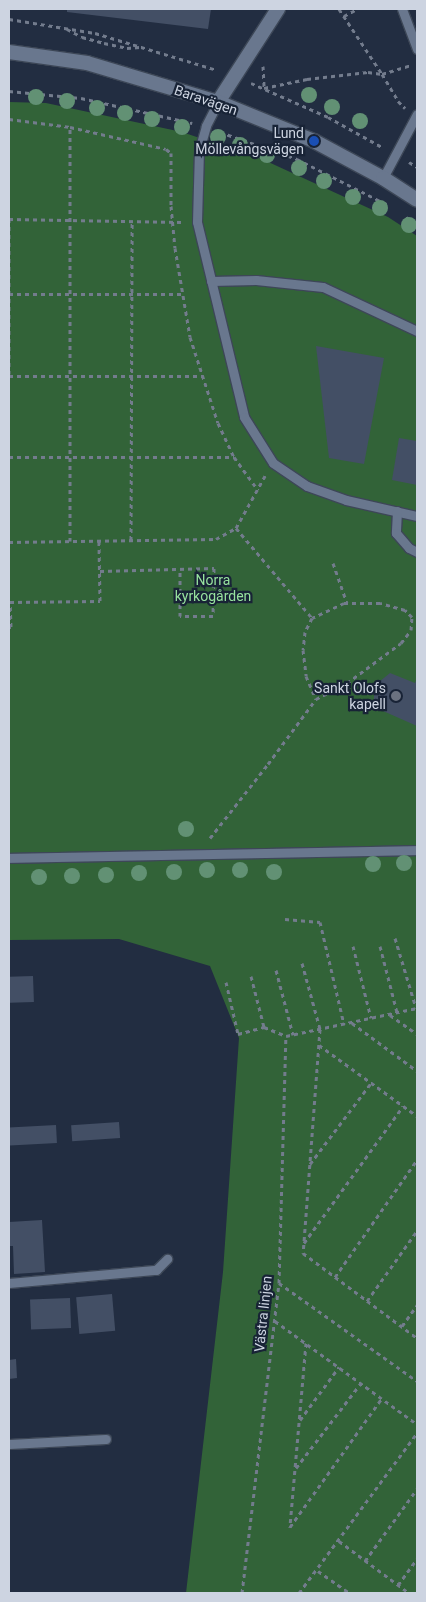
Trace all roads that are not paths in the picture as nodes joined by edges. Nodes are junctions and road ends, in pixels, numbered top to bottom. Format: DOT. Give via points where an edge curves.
graph roads {
  1 [pos="278,9"];
  2 [pos="402,9"];
  3 [pos="417,49"];
  4 [pos="9,52"];
  5 [pos="218,102"];
  6 [pos="417,116"];
  7 [pos="383,178"];
  8 [pos="417,200"];
  9 [pos="211,281"];
  10 [pos="417,332"];
  11 [pos="397,511"];
  12 [pos="417,516"];
  13 [pos="417,552"];
  14 [pos="417,850"];
  15 [pos="9,858"];
  16 [pos="168,1259"];
  17 [pos="9,1283"];
  18 [pos="106,1439"];
  19 [pos="9,1444"];
  1 -- 5 [label="street"];
  2 -- 3 [label="lane"];
  4 -- 5 [label="street, Baravägen" via="87,63"];
  5 -- 7 [label="street, Baravägen" via="314,142"];
  5 -- 9 [label="lane" via="199,150 197,222"];
  6 -- 7 [label="lane"];
  7 -- 8 [label="street, Baravägen"];
  9 -- 10 [label="lane" via="256,280 323,287"];
  9 -- 11 [label="lane" via="244,417 273,464 307,486 346,500"];
  11 -- 12 [label="lane"];
  11 -- 13 [label="lane" via="396,533"];
  14 -- 15 [label="lane"];
  16 -- 17 [label="lane" via="156,1270"];
  18 -- 19 [label="lane"];
}
